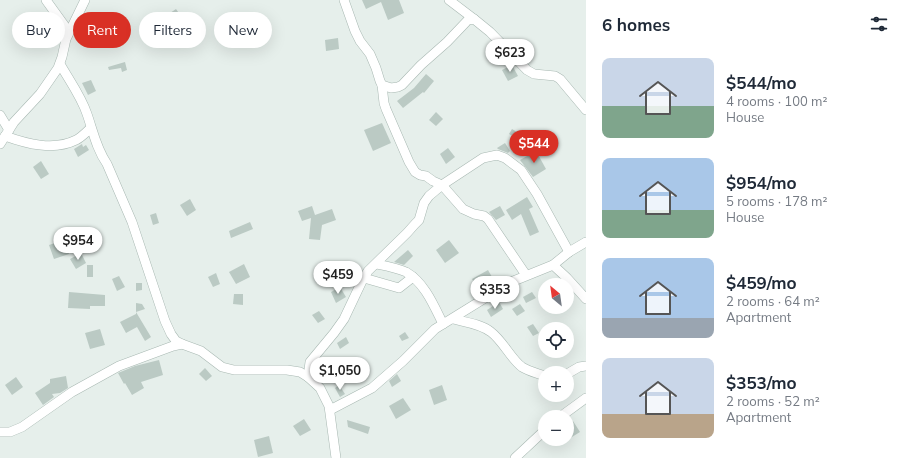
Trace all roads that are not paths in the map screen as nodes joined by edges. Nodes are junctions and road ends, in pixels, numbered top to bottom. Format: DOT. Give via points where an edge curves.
graph roads {
  1 [pos="46,0"];
  2 [pos="85,0"];
  3 [pos="344,0"];
  4 [pos="449,0"];
  5 [pos="474,19"];
  6 [pos="69,32"];
  7 [pos="60,64"];
  8 [pos="382,85"];
  9 [pos="586,110"];
  10 [pos="0,115"];
  11 [pos="91,128"];
  12 [pos="7,133"];
  13 [pos="0,144"];
  14 [pos="442,186"];
  15 [pos="586,242"];
  16 [pos="569,252"];
  17 [pos="376,264"];
  18 [pos="553,265"];
  19 [pos="526,275"];
  20 [pos="413,277"];
  21 [pos="364,278"];
  22 [pos="586,298"];
  23 [pos="453,319"];
  24 [pos="443,324"];
  25 [pos="182,344"];
  26 [pos="586,366"];
  27 [pos="574,370"];
  28 [pos="538,373"];
  29 [pos="308,377"];
  30 [pos="586,398"];
  31 [pos="330,410"];
  32 [pos="570,410"];
  33 [pos="0,432"];
  34 [pos="538,437"];
  35 [pos="336,458"];
  36 [pos="515,458"];
  1 -- 6 [label="street"];
  2 -- 6 [label="street"];
  3 -- 8 [label="street" via="355,31 368,51"];
  4 -- 5 [label="street"];
  5 -- 8 [label="street" via="468,20 402,85 393,89"];
  5 -- 9 [label="street" via="527,70 540,76 549,75 560,79"];
  6 -- 7 [label="street"];
  7 -- 11 [label="street" via="82,103"];
  7 -- 12 [label="street" via="40,94"];
  8 -- 14 [label="street" via="386,109 412,167 417,174 426,176"];
  10 -- 12 [label="street"];
  11 -- 12 [label="street" via="76,141 44,146 32,144"];
  11 -- 25 [label="street" via="101,156 107,164 132,222 167,326 174,338"];
  12 -- 13 [label="street"];
  14 -- 16 [label="street" via="483,158 505,158 521,170"];
  14 -- 17 [label="street" via="426,199 418,220"];
  14 -- 19 [label="street" via="463,209 488,219"];
  15 -- 16 [label="street"];
  16 -- 18 [label="street"];
  17 -- 20 [label="street"];
  17 -- 21 [label="street"];
  18 -- 19 [label="street"];
  18 -- 22 [label="street"];
  19 -- 23 [label="street"];
  20 -- 21 [label="street" via="399,288"];
  20 -- 24 [label="street" via="427,292"];
  21 -- 29 [label="street" via="344,318 310,362"];
  23 -- 24 [label="street"];
  23 -- 28 [label="street" via="490,331 502,342 517,363"];
  24 -- 31 [label="street" via="372,388"];
  25 -- 29 [label="street" via="201,351 227,369 287,370 300,372"];
  25 -- 33 [label="street" via="119,366 72,392 22,426 10,432"];
  26 -- 27 [label="street"];
  29 -- 31 [label="street" via="320,388"];
  30 -- 32 [label="street"];
  31 -- 35 [label="street"];
  34 -- 36 [label="street"];
}
